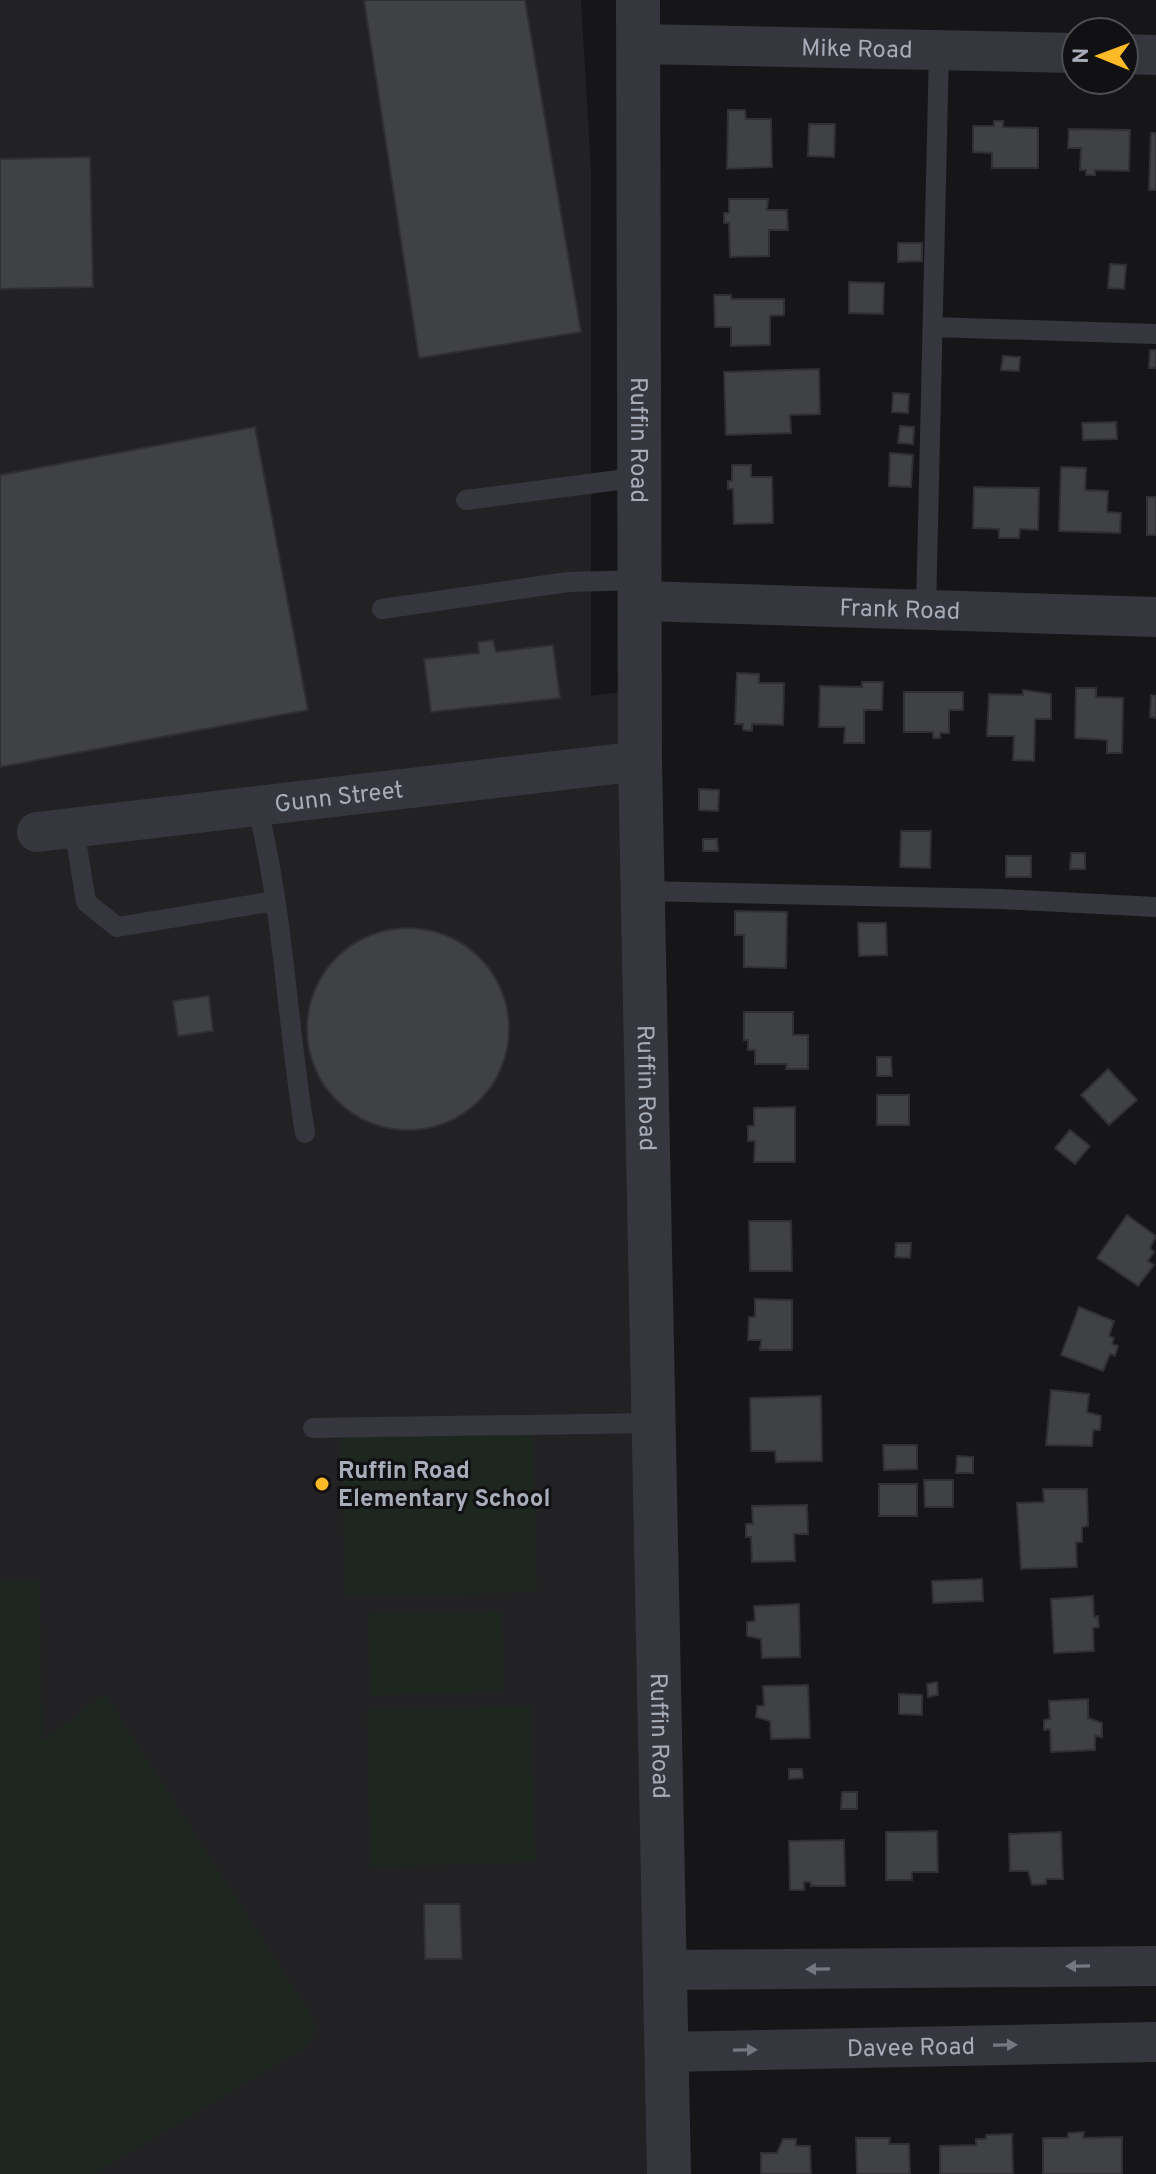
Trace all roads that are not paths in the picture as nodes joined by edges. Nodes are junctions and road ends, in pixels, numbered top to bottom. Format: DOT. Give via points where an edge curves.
graph roads {
  1 [pos="638,0"];
  2 [pos="639,44"];
  3 [pos="939,50"];
  4 [pos="1060,53"];
  5 [pos="933,327"];
  6 [pos="1156,334"];
  7 [pos="641,477"];
  8 [pos="466,500"];
  9 [pos="642,590"];
  10 [pos="382,609"];
  11 [pos="926,610"];
  12 [pos="1156,617"];
  13 [pos="640,761"];
  14 [pos="257,806"];
  15 [pos="56,830"];
  16 [pos="643,891"];
  17 [pos="275,901"];
  18 [pos="1156,907"];
  19 [pos="305,1133"];
  20 [pos="654,1423"];
  21 [pos="313,1428"];
  22 [pos="1156,1966"];
  23 [pos="665,1970"];
  24 [pos="1156,2042"];
  25 [pos="667,2052"];
  26 [pos="669,2174"];
  1 -- 2 [label="street, Ruffin Road"];
  2 -- 3 [label="street, Mike Road"];
  2 -- 7 [label="street, Ruffin Road"];
  3 -- 4 [label="street, Mike Road"];
  3 -- 5 [label="lane"];
  5 -- 6 [label="lane"];
  5 -- 11 [label="lane"];
  7 -- 8 [label="lane"];
  7 -- 9 [label="street, Ruffin Road"];
  9 -- 10 [label="lane" via="568,582"];
  9 -- 11 [label="street, Frank Road"];
  9 -- 13 [label="street, Ruffin Road"];
  11 -- 12 [label="street, Frank Road"];
  13 -- 14 [label="street, Gunn Street"];
  13 -- 16 [label="street, Ruffin Road"];
  14 -- 15 [label="street, Gunn Street"];
  14 -- 17 [label="lane"];
  15 -- 17 [label="lane" via="86,902 117,927"];
  16 -- 18 [label="lane"];
  16 -- 20 [label="street, Ruffin Road"];
  17 -- 19 [label="lane"];
  20 -- 21 [label="lane"];
  20 -- 23 [label="street, Ruffin Road"];
  22 -- 23 [label="street, one-way"];
  23 -- 25 [label="street, Ruffin Road"];
  25 -- 24 [label="street, Davee Road, one-way"];
  25 -- 26 [label="street, Ruffin Road"];
}
